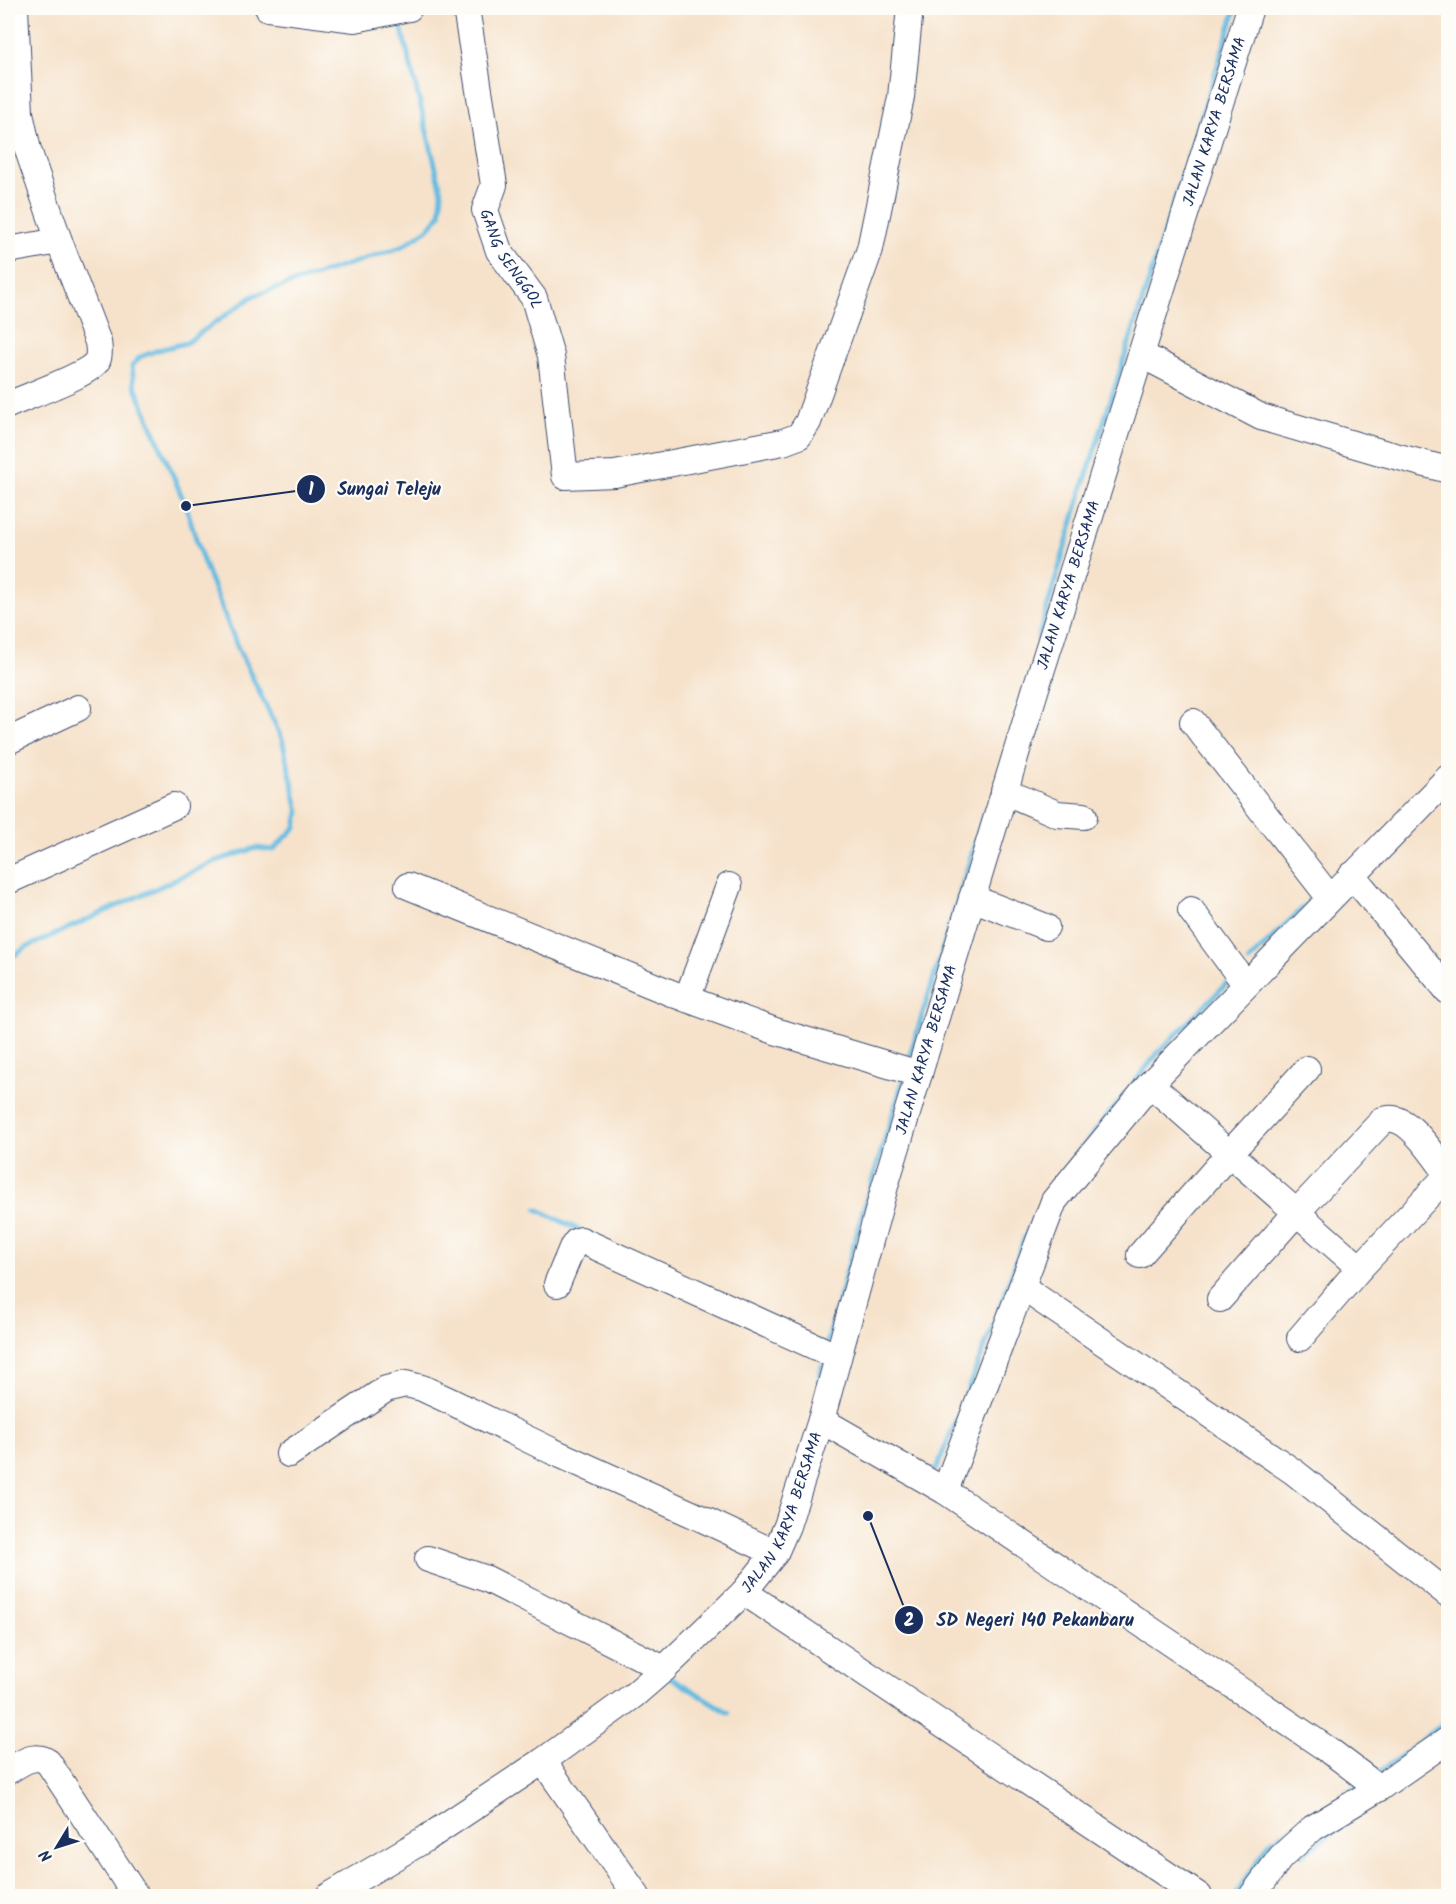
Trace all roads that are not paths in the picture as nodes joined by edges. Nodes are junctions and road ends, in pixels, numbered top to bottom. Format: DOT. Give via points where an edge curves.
graph roads {
  1 [pos="15,8"];
  2 [pos="268,8"];
  3 [pos="409,8"];
  4 [pos="466,8"];
  5 [pos="910,8"];
  6 [pos="1250,8"];
  7 [pos="14,115"];
  8 [pos="59,241"];
  9 [pos="8,250"];
  10 [pos="1142,355"];
  11 [pos="8,405"];
  12 [pos="1449,470"];
  13 [pos="78,708"];
  14 [pos="1193,722"];
  15 [pos="8,741"];
  16 [pos="1449,778"];
  17 [pos="1004,791"];
  18 [pos="174,806"];
  19 [pos="1084,816"];
  20 [pos="1353,875"];
  21 [pos="8,880"];
  22 [pos="408,886"];
  23 [pos="729,886"];
  24 [pos="972,898"];
  25 [pos="1330,898"];
  26 [pos="1191,910"];
  27 [pos="1046,927"];
  28 [pos="1246,985"];
  29 [pos="1449,991"];
  30 [pos="687,999"];
  31 [pos="1308,1069"];
  32 [pos="919,1074"];
  33 [pos="1150,1084"];
  34 [pos="1228,1154"];
  35 [pos="1296,1213"];
  36 [pos="1140,1255"];
  37 [pos="1360,1268"];
  38 [pos="557,1284"];
  39 [pos="1022,1287"];
  40 [pos="1220,1299"];
  41 [pos="1300,1338"];
  42 [pos="838,1357"];
  43 [pos="821,1420"];
  44 [pos="289,1454"];
  45 [pos="945,1491"];
  46 [pos="775,1553"];
  47 [pos="428,1559"];
  48 [pos="744,1592"];
  49 [pos="1449,1594"];
  50 [pos="664,1669"];
  51 [pos="1449,1740"];
  52 [pos="543,1761"];
  53 [pos="8,1771"];
  54 [pos="1379,1788"];
  55 [pos="135,1896"];
  56 [pos="329,1896"];
  57 [pos="637,1896"];
  58 [pos="1200,1896"];
  59 [pos="1252,1896"];
  1 -- 7 [label="street"];
  2 -- 3 [label="street" via="354,19"];
  4 -- 5 [label="street, GANG SENGGOL" via="494,185 485,210 500,251 534,298 551,356 565,476 615,474 799,436 808,422 870,249 901,97"];
  6 -- 10 [label="street, JALAN KARYA BERSAMA"];
  7 -- 8 [label="street"];
  8 -- 9 [label="street"];
  8 -- 11 [label="street" via="98,342 99,357 85,371"];
  10 -- 12 [label="street" via="1261,417"];
  10 -- 17 [label="street, JALAN KARYA BERSAMA"];
  13 -- 15 [label="street"];
  14 -- 25 [label="street"];
  16 -- 20 [label="street"];
  17 -- 19 [label="street" via="1057,814"];
  17 -- 24 [label="street, JALAN KARYA BERSAMA"];
  18 -- 21 [label="street"];
  20 -- 25 [label="street"];
  20 -- 29 [label="street"];
  22 -- 30 [label="street"];
  23 -- 30 [label="street"];
  24 -- 27 [label="street"];
  24 -- 32 [label="street, JALAN KARYA BERSAMA"];
  25 -- 28 [label="street"];
  26 -- 28 [label="street"];
  28 -- 33 [label="street"];
  30 -- 32 [label="street" via="775,1031"];
  31 -- 34 [label="street"];
  32 -- 42 [label="street, JALAN KARYA BERSAMA"];
  33 -- 34 [label="street"];
  33 -- 39 [label="street" via="1054,1201"];
  34 -- 35 [label="street"];
  34 -- 36 [label="street"];
  35 -- 37 [label="street"];
  35 -- 37 [label="street" via="1383,1120 1393,1119 1406,1125 1444,1169 1443,1180"];
  35 -- 40 [label="street"];
  37 -- 41 [label="street"];
  38 -- 42 [label="street" via="575,1242 581,1240"];
  39 -- 45 [label="street"];
  39 -- 49 [label="street" via="1294,1472"];
  42 -- 43 [label="street, JALAN KARYA BERSAMA"];
  43 -- 45 [label="street"];
  43 -- 46 [label="street, JALAN KARYA BERSAMA"];
  44 -- 46 [label="street" via="386,1389 406,1384 422,1388"];
  45 -- 54 [label="street"];
  46 -- 48 [label="street, JALAN KARYA BERSAMA"];
  47 -- 50 [label="street" via="487,1579"];
  48 -- 50 [label="street, JALAN KARYA BERSAMA"];
  48 -- 58 [label="street"];
  50 -- 52 [label="street, JALAN KARYA BERSAMA"];
  51 -- 54 [label="street"];
  52 -- 56 [label="street, JALAN KARYA BERSAMA" via="427,1838"];
  52 -- 57 [label="street"];
  53 -- 55 [label="street" via="31,1758 41,1757 48,1762"];
  54 -- 59 [label="street" via="1292,1845"];
}
